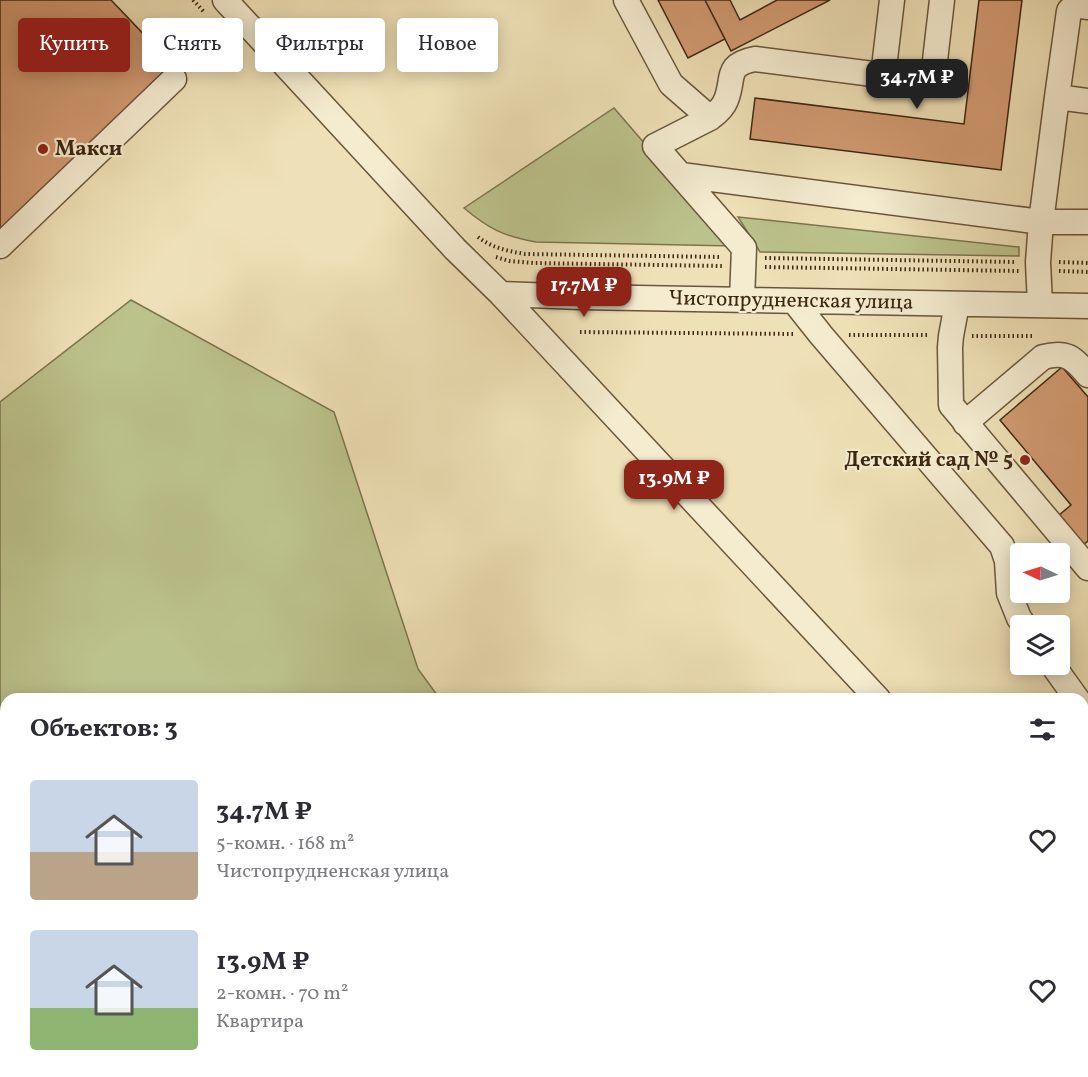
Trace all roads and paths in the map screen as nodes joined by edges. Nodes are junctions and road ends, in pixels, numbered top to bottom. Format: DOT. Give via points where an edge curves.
graph roads {
  1 [pos="225,0"];
  2 [pos="626,0"];
  3 [pos="892,0"];
  4 [pos="942,0"];
  5 [pos="1088,7"];
  6 [pos="883,76"];
  7 [pos="174,79"];
  8 [pos="1057,97"];
  9 [pos="1088,101"];
  10 [pos="710,118"];
  11 [pos="681,175"];
  12 [pos="1041,222"];
  13 [pos="1088,222"];
  14 [pos="475,235"];
  15 [pos="0,246"];
  16 [pos="491,256"];
  17 [pos="744,262"];
  18 [pos="1088,263"];
  19 [pos="1037,267"];
  20 [pos="1088,272"];
  21 [pos="501,294"];
  22 [pos="742,300"];
  23 [pos="794,301"];
  24 [pos="957,304"];
  25 [pos="1040,305"];
  26 [pos="1088,306"];
  27 [pos="1088,375"];
  28 [pos="965,423"];
  29 [pos="1088,568"];
  30 [pos="1018,615"];
  31 [pos="1060,675"];
  32 [pos="872,693"];
  33 [pos="1073,693"];
  1 -- 21 [label="street"];
  2 -- 10 [label="street" via="671,84"];
  3 -- 6 [label="street"];
  4 -- 6 [label="street" via="931,76 927,80"];
  5 -- 8 [label="street" via="1078,5 1069,11"];
  6 -- 10 [label="street" via="746,61 731,75 726,100"];
  7 -- 15 [label="street"];
  8 -- 9 [label="street"];
  8 -- 12 [label="street"];
  10 -- 11 [label="street" via="655,146"];
  11 -- 12 [label="street"];
  11 -- 17 [label="street" via="744,248"];
  12 -- 13 [label="street"];
  12 -- 19 [label="street"];
  14 -- 17 [label="path" via="497,248 525,254"];
  16 -- 17 [label="path" via="533,263"];
  17 -- 19 [label="path"];
  17 -- 19 [label="path"];
  17 -- 22 [label="street"];
  18 -- 19 [label="path"];
  19 -- 20 [label="path"];
  19 -- 25 [label="street"];
  21 -- 22 [label="street, Чистопрудненская улица"];
  21 -- 32 [label="street"];
  22 -- 23 [label="street, Чистопрудненская улица"];
  23 -- 24 [label="street, Чистопрудненская улица"];
  23 -- 30 [label="street" via="1002,546 1009,593"];
  24 -- 25 [label="street, Чистопрудненская улица"];
  24 -- 28 [label="street" via="951,336 950,402"];
  25 -- 26 [label="street, Чистопрудненская улица"];
  27 -- 28 [label="street" via="1067,356 1042,357"];
  28 -- 29 [label="street"];
  31 -- 33 [label="street"];
}
